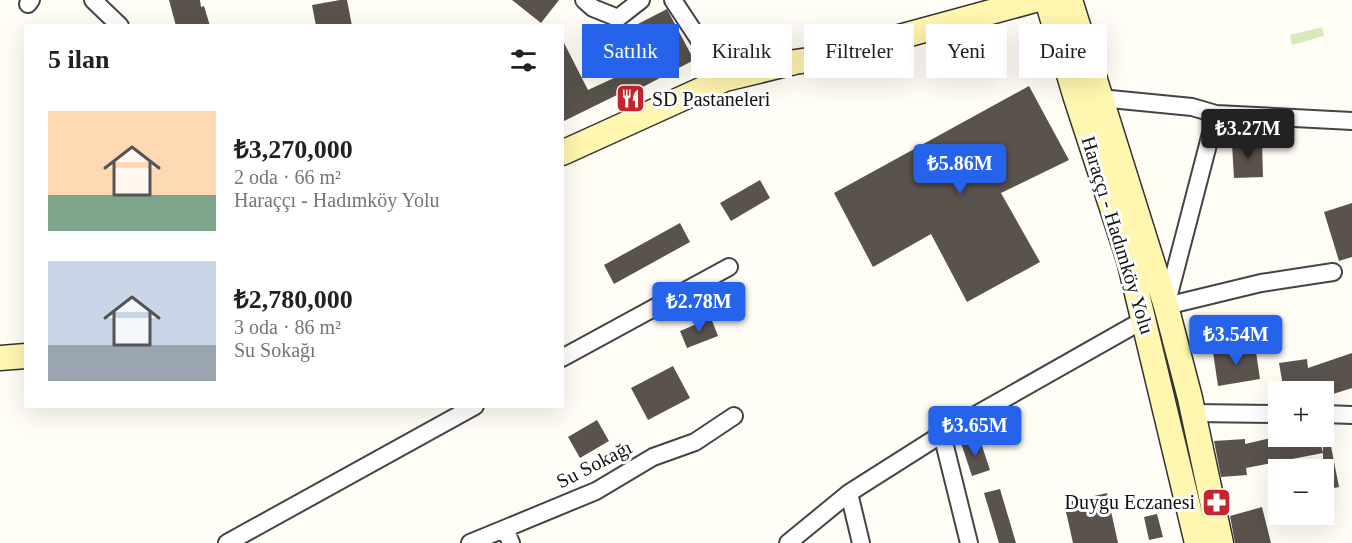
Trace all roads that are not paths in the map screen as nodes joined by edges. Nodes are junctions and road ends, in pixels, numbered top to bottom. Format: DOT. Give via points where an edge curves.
graph roads {
  1 [pos="93,0"];
  2 [pos="584,0"];
  3 [pos="641,0"];
  4 [pos="673,0"];
  5 [pos="982,0"];
  6 [pos="1035,0"];
  7 [pos="1047,0"];
  8 [pos="1070,0"];
  9 [pos="118,24"];
  10 [pos="795,62"];
  11 [pos="725,79"];
  12 [pos="1100,98"];
  13 [pos="1216,114"];
  14 [pos="1352,121"];
  15 [pos="564,152"];
  16 [pos="729,267"];
  17 [pos="1333,272"];
  18 [pos="1166,306"];
  19 [pos="1145,319"];
  20 [pos="564,357"];
  21 [pos="471,408"];
  22 [pos="1193,413"];
  23 [pos="1268,414"];
  24 [pos="1334,414"];
  25 [pos="1352,415"];
  26 [pos="734,416"];
  27 [pos="942,434"];
  28 [pos="849,493"];
  29 [pos="508,536"];
  30 [pos="227,543"];
  31 [pos="470,543"];
  32 [pos="788,543"];
  33 [pos="861,543"];
  34 [pos="969,543"];
  35 [pos="1197,543"];
  36 [pos="1221,543"];
  1 -- 9 [label="street"];
  2 -- 3 [label="street" via="592,8 618,18"];
  4 -- 11 [label="street"];
  5 -- 10 [label="main road" via="819,45"];
  6 -- 10 [label="main road"];
  7 -- 19 [label="main road, Haraççı - Hadımköy Yolu"];
  8 -- 12 [label="main road"];
  10 -- 11 [label="main road"];
  11 -- 15 [label="main road"];
  12 -- 13 [label="street" via="1192,107"];
  12 -- 18 [label="main road"];
  13 -- 14 [label="street"];
  13 -- 18 [label="street"];
  16 -- 20 [label="street"];
  17 -- 18 [label="street" via="1261,283"];
  18 -- 19 [label="main road"];
  18 -- 22 [label="main road"];
  19 -- 27 [label="street"];
  19 -- 35 [label="main road, Haraççı - Hadımköy Yolu"];
  21 -- 30 [label="street"];
  22 -- 23 [label="street"];
  22 -- 36 [label="main road"];
  24 -- 25 [label="street"];
  26 -- 29 [label="street, Su Sokağı" via="695,441 653,457"];
  27 -- 28 [label="street"];
  27 -- 34 [label="street"];
  28 -- 32 [label="street"];
  28 -- 33 [label="street"];
  29 -- 31 [label="street, Su Sokağı"];
}
